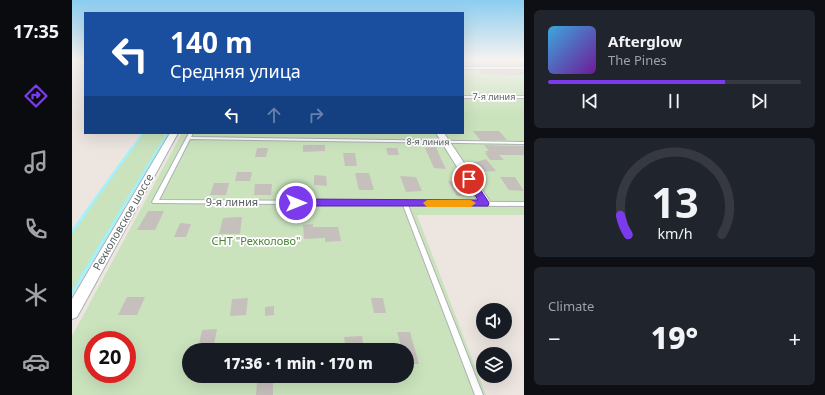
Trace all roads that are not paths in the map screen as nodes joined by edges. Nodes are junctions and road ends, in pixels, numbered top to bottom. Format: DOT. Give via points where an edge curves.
graph roads {
  1 [pos="464,97"];
  2 [pos="524,97"];
  3 [pos="173,134"];
  4 [pos="441,134"];
  5 [pos="190,135"];
  6 [pos="446,142"];
  7 [pos="524,143"];
  8 [pos="405,203"];
  9 [pos="485,203"];
  10 [pos="524,204"];
  11 [pos="72,312"];
  12 [pos="478,395"];
  1 -- 2 [label="lane, 7-я линия"];
  3 -- 11 [label="street, Рехколовское шоссе"];
  4 -- 6 [label="street"];
  5 -- 6 [label="lane, 8-я линия"];
  5 -- 8 [label="lane, 9-я линия" via="155,202"];
  6 -- 7 [label="lane, 8-я линия"];
  6 -- 9 [label="street"];
  8 -- 9 [label="lane, 9-я линия"];
  8 -- 12 [label="lane"];
  9 -- 10 [label="lane, 9-я линия"];
}
